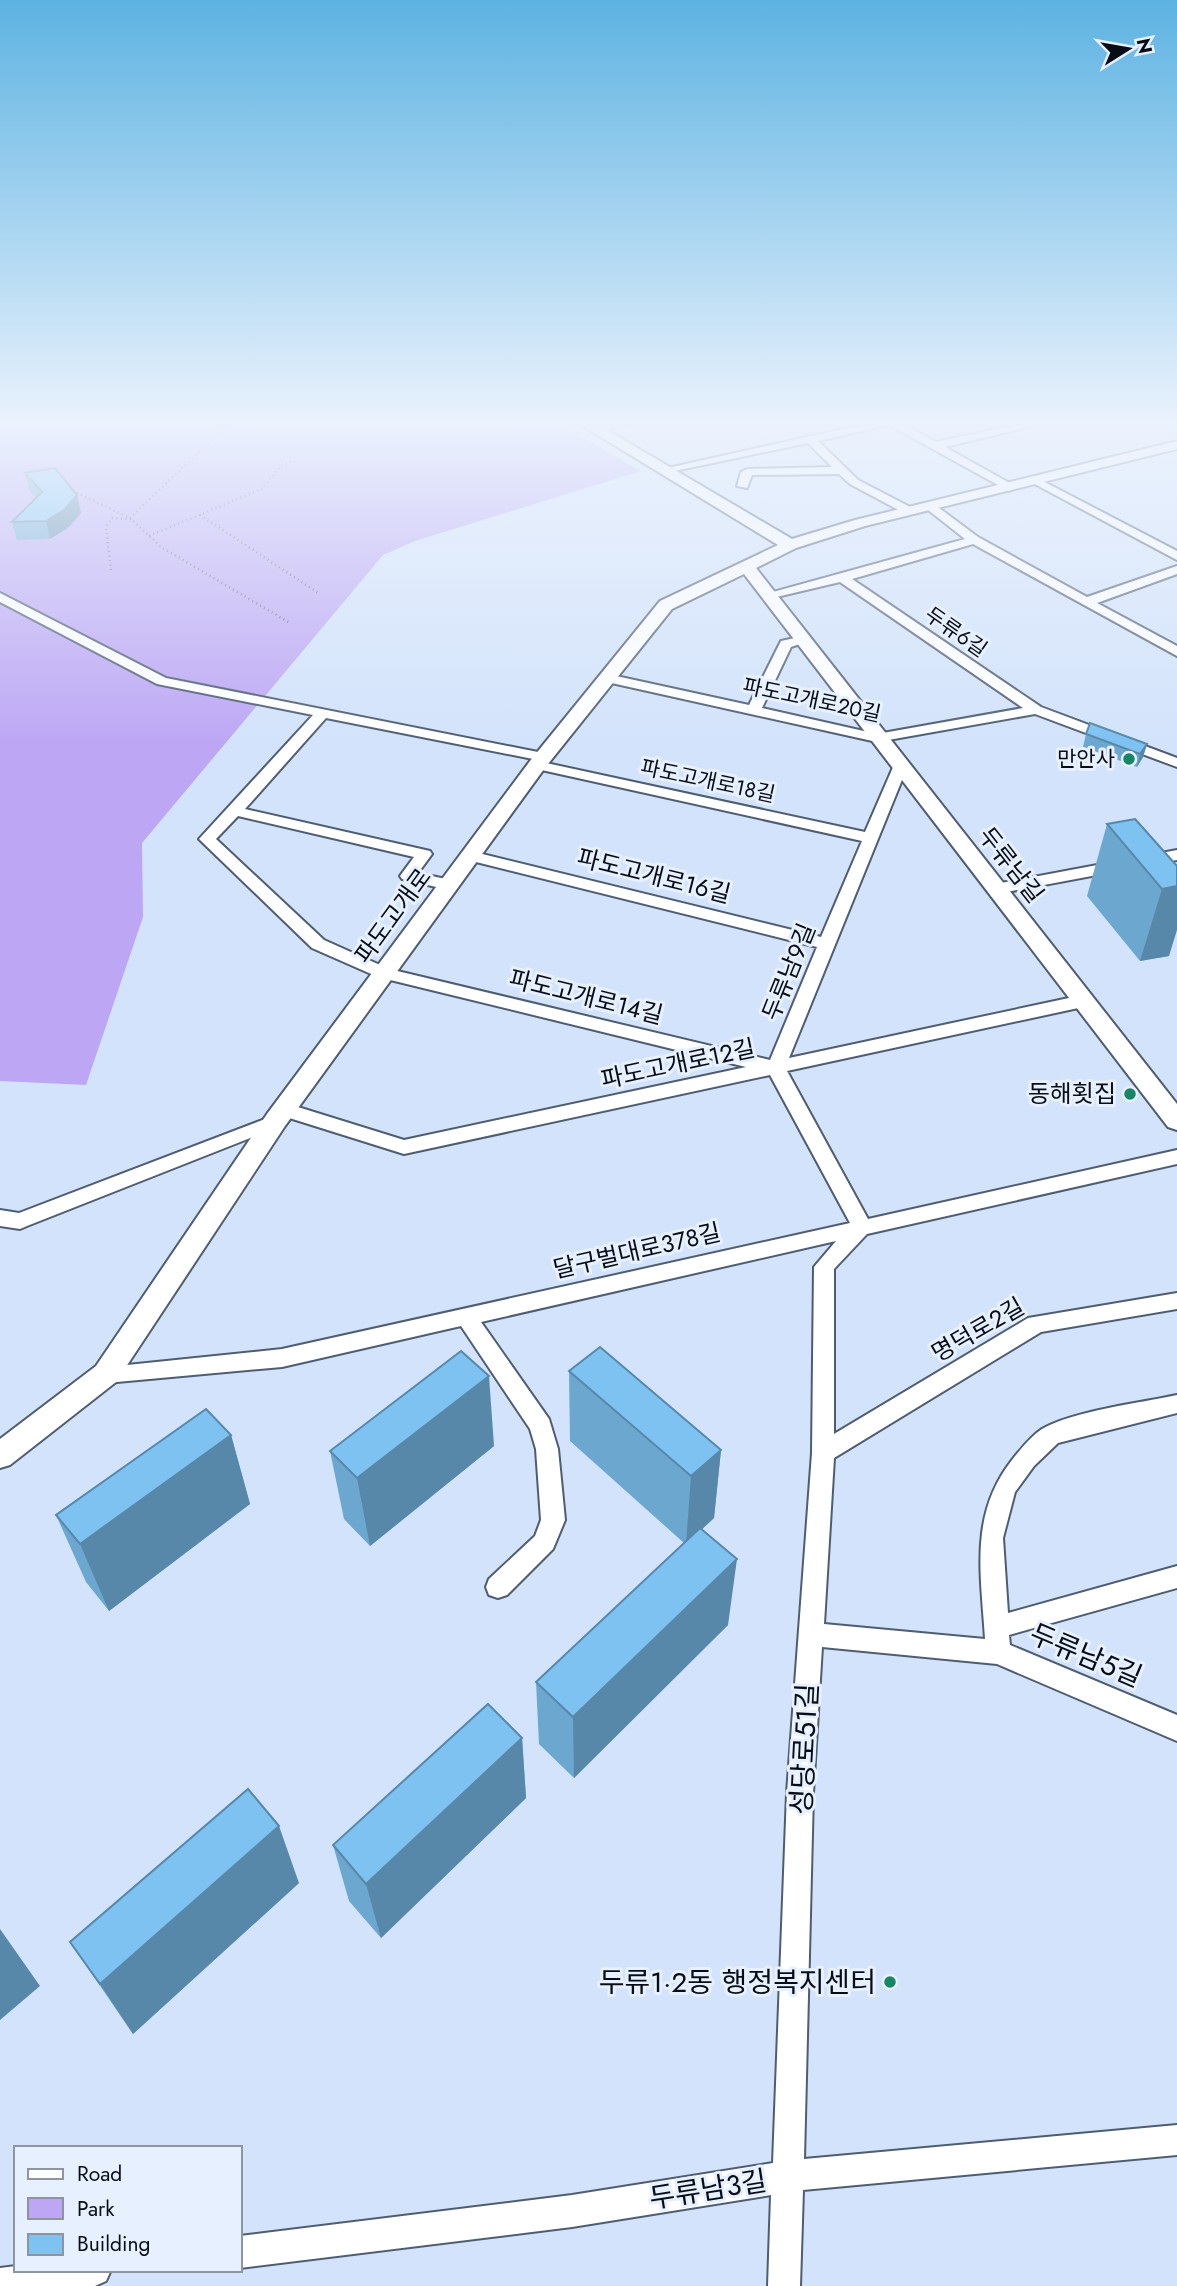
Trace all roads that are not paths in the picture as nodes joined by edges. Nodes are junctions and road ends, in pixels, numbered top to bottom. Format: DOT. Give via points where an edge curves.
graph roads {
  1 [pos="764,530"];
  2 [pos="843,530"];
  3 [pos="962,530"];
  4 [pos="1128,530"];
  5 [pos="975,540"];
  6 [pos="790,545"];
  7 [pos="1177,556"];
  8 [pos="746,566"];
  9 [pos="1177,570"];
  10 [pos="842,578"];
  11 [pos="768,595"];
  12 [pos="0,597"];
  13 [pos="1086,602"];
  14 [pos="804,640"];
  15 [pos="1173,648"];
  16 [pos="607,678"];
  17 [pos="754,709"];
  18 [pos="1036,710"];
  19 [pos="322,714"];
  20 [pos="877,738"];
  21 [pos="540,761"];
  22 [pos="1177,763"];
  23 [pos="901,765"];
  24 [pos="235,811"];
  25 [pos="870,838"];
  26 [pos="1177,855"];
  27 [pos="470,856"];
  28 [pos="449,886"];
  29 [pos="996,889"];
  30 [pos="827,944"];
  31 [pos="384,973"];
  32 [pos="1083,1001"];
  33 [pos="776,1068"];
  34 [pos="281,1115"];
  35 [pos="1177,1121"];
  36 [pos="1177,1157"];
  37 [pos="0,1218"];
  38 [pos="862,1227"];
  39 [pos="1177,1300"];
  40 [pos="466,1316"];
  41 [pos="106,1374"];
  42 [pos="1177,1404"];
  43 [pos="823,1453"];
  44 [pos="0,1456"];
  45 [pos="1177,1577"];
  46 [pos="498,1587"];
  47 [pos="811,1634"];
  48 [pos="997,1640"];
  49 [pos="1177,1728"];
  50 [pos="1177,2140"];
  51 [pos="790,2176"];
  52 [pos="242,2252"];
  53 [pos="81,2272"];
  54 [pos="0,2284"];
  55 [pos="784,2286"];
  1 -- 6 [label="street"];
  2 -- 6 [label="street, 파도고개로"];
  3 -- 5 [label="street"];
  4 -- 7 [label="street"];
  5 -- 10 [label="street"];
  5 -- 13 [label="street"];
  6 -- 8 [label="street, 파도고개로"];
  8 -- 11 [label="street, 두류남길"];
  8 -- 16 [label="street, 파도고개로" via="666,605"];
  9 -- 13 [label="street"];
  10 -- 11 [label="street"];
  10 -- 18 [label="street, 두류6길"];
  11 -- 14 [label="street, 두류남길"];
  12 -- 19 [label="street, 파도고개로18길" via="162,681"];
  13 -- 15 [label="street"];
  14 -- 17 [label="street" via="786,644"];
  14 -- 20 [label="street, 두류남길"];
  16 -- 17 [label="street, 파도고개로20길"];
  16 -- 21 [label="street, 파도고개로"];
  17 -- 20 [label="street, 파도고개로20길"];
  18 -- 20 [label="street, 파도고개로20길"];
  18 -- 22 [label="street, 두류6길"];
  19 -- 21 [label="street, 파도고개로18길"];
  19 -- 24 [label="street"];
  20 -- 23 [label="street, 두류남길"];
  21 -- 25 [label="street, 파도고개로18길"];
  21 -- 27 [label="street, 파도고개로"];
  23 -- 25 [label="street, 두류남9길"];
  23 -- 29 [label="street, 두류남길"];
  24 -- 28 [label="street" via="424,854 408,876"];
  24 -- 31 [label="street, 파도고개로14길" via="207,839 318,944"];
  25 -- 30 [label="street, 두류남9길"];
  26 -- 29 [label="street"];
  27 -- 28 [label="street, 파도고개로"];
  27 -- 30 [label="street, 파도고개로16길"];
  28 -- 31 [label="street, 파도고개로"];
  29 -- 32 [label="street, 두류남길"];
  30 -- 33 [label="street, 두류남9길"];
  31 -- 33 [label="street, 파도고개로14길"];
  31 -- 34 [label="street, 파도고개로"];
  32 -- 33 [label="street, 파도고개로12길"];
  32 -- 35 [label="street, 두류남길"];
  33 -- 34 [label="street, 파도고개로12길" via="404,1147"];
  33 -- 38 [label="street"];
  34 -- 37 [label="street" via="20,1221"];
  34 -- 41 [label="street, 파도고개로"];
  36 -- 38 [label="street, 달구벌대로378길"];
  38 -- 40 [label="street, 달구벌대로378길"];
  38 -- 43 [label="street, 성당로51길" via="824,1267"];
  39 -- 43 [label="street, 명덕로2길" via="1036,1324"];
  40 -- 41 [label="street, 달구벌대로378길" via="282,1358"];
  40 -- 46 [label="street" via="541,1426 547,1449 550,1534"];
  41 -- 44 [label="street, 파도고개로"];
  42 -- 48 [label="street, 두류남5길" via="1077,1426 1050,1436 1026,1459 1004,1488 992,1538"];
  43 -- 47 [label="street, 성당로51길"];
  45 -- 48 [label="street"];
  47 -- 48 [label="street"];
  47 -- 51 [label="street, 성당로51길" via="800,1793"];
  48 -- 49 [label="street, 두류남5길"];
  50 -- 51 [label="street, 두류남3길"];
  51 -- 52 [label="street, 두류남3길" via="572,2211"];
  51 -- 55 [label="street, 성당로51길"];
  53 -- 54 [label="street"];
}
